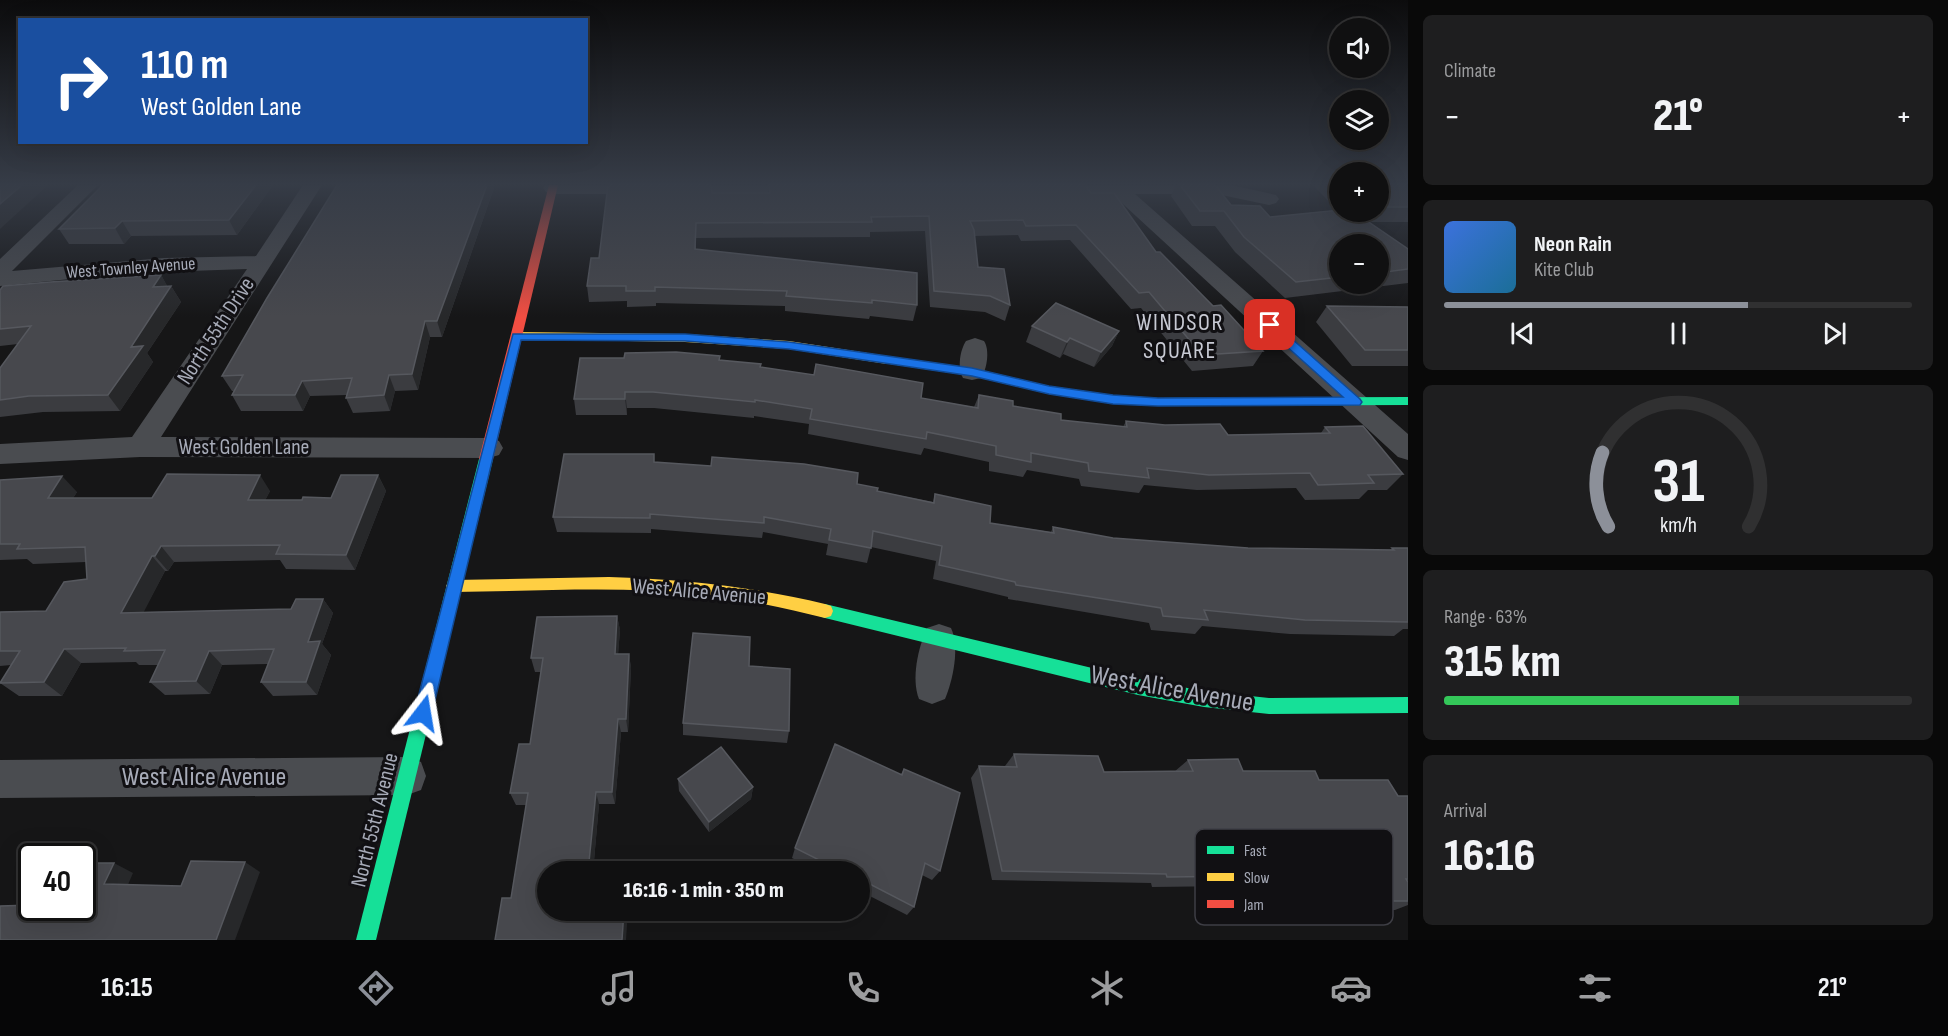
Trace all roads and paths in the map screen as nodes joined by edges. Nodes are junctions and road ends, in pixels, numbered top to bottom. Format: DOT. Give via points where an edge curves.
graph roads {
  1 [pos="44,229"];
  2 [pos="284,229"];
  3 [pos="544,229"];
  4 [pos="1163,229"];
  5 [pos="262,262"];
  6 [pos="0,271"];
  7 [pos="0,279"];
  8 [pos="517,336"];
  9 [pos="975,346"];
  10 [pos="972,372"];
  11 [pos="1408,401"];
  12 [pos="1355,402"];
  13 [pos="140,447"];
  14 [pos="489,448"];
  15 [pos="1408,450"];
  16 [pos="0,454"];
  17 [pos="454,586"];
  18 [pos="939,639"];
  19 [pos="932,687"];
  20 [pos="1408,705"];
  21 [pos="407,776"];
  22 [pos="0,779"];
  23 [pos="366,940"];
  1 -- 6 [label="street"];
  2 -- 5 [label="street, North 55th Drive"];
  3 -- 8 [label="street, North 55th Avenue"];
  4 -- 12 [label="street"];
  5 -- 7 [label="street, West Townley Avenue" via="220,261"];
  5 -- 13 [label="street, North 55th Drive"];
  8 -- 10 [label="street" via="685,338 789,345"];
  8 -- 14 [label="street, North 55th Avenue"];
  9 -- 10 [label="street"];
  10 -- 12 [label="street" via="1049,390 1113,399"];
  11 -- 12 [label="street"];
  12 -- 15 [label="street"];
  13 -- 14 [label="street, West Golden Lane"];
  13 -- 16 [label="street, West Golden Lane"];
  14 -- 17 [label="street, North 55th Avenue"];
  17 -- 18 [label="street, West Alice Avenue" via="610,584 702,588 768,597"];
  17 -- 21 [label="street, North 55th Avenue"];
  18 -- 19 [label="street"];
  18 -- 20 [label="street, West Alice Avenue" via="1204,699 1269,706"];
  21 -- 22 [label="street, West Alice Avenue"];
  21 -- 23 [label="street, North 55th Avenue"];
}
